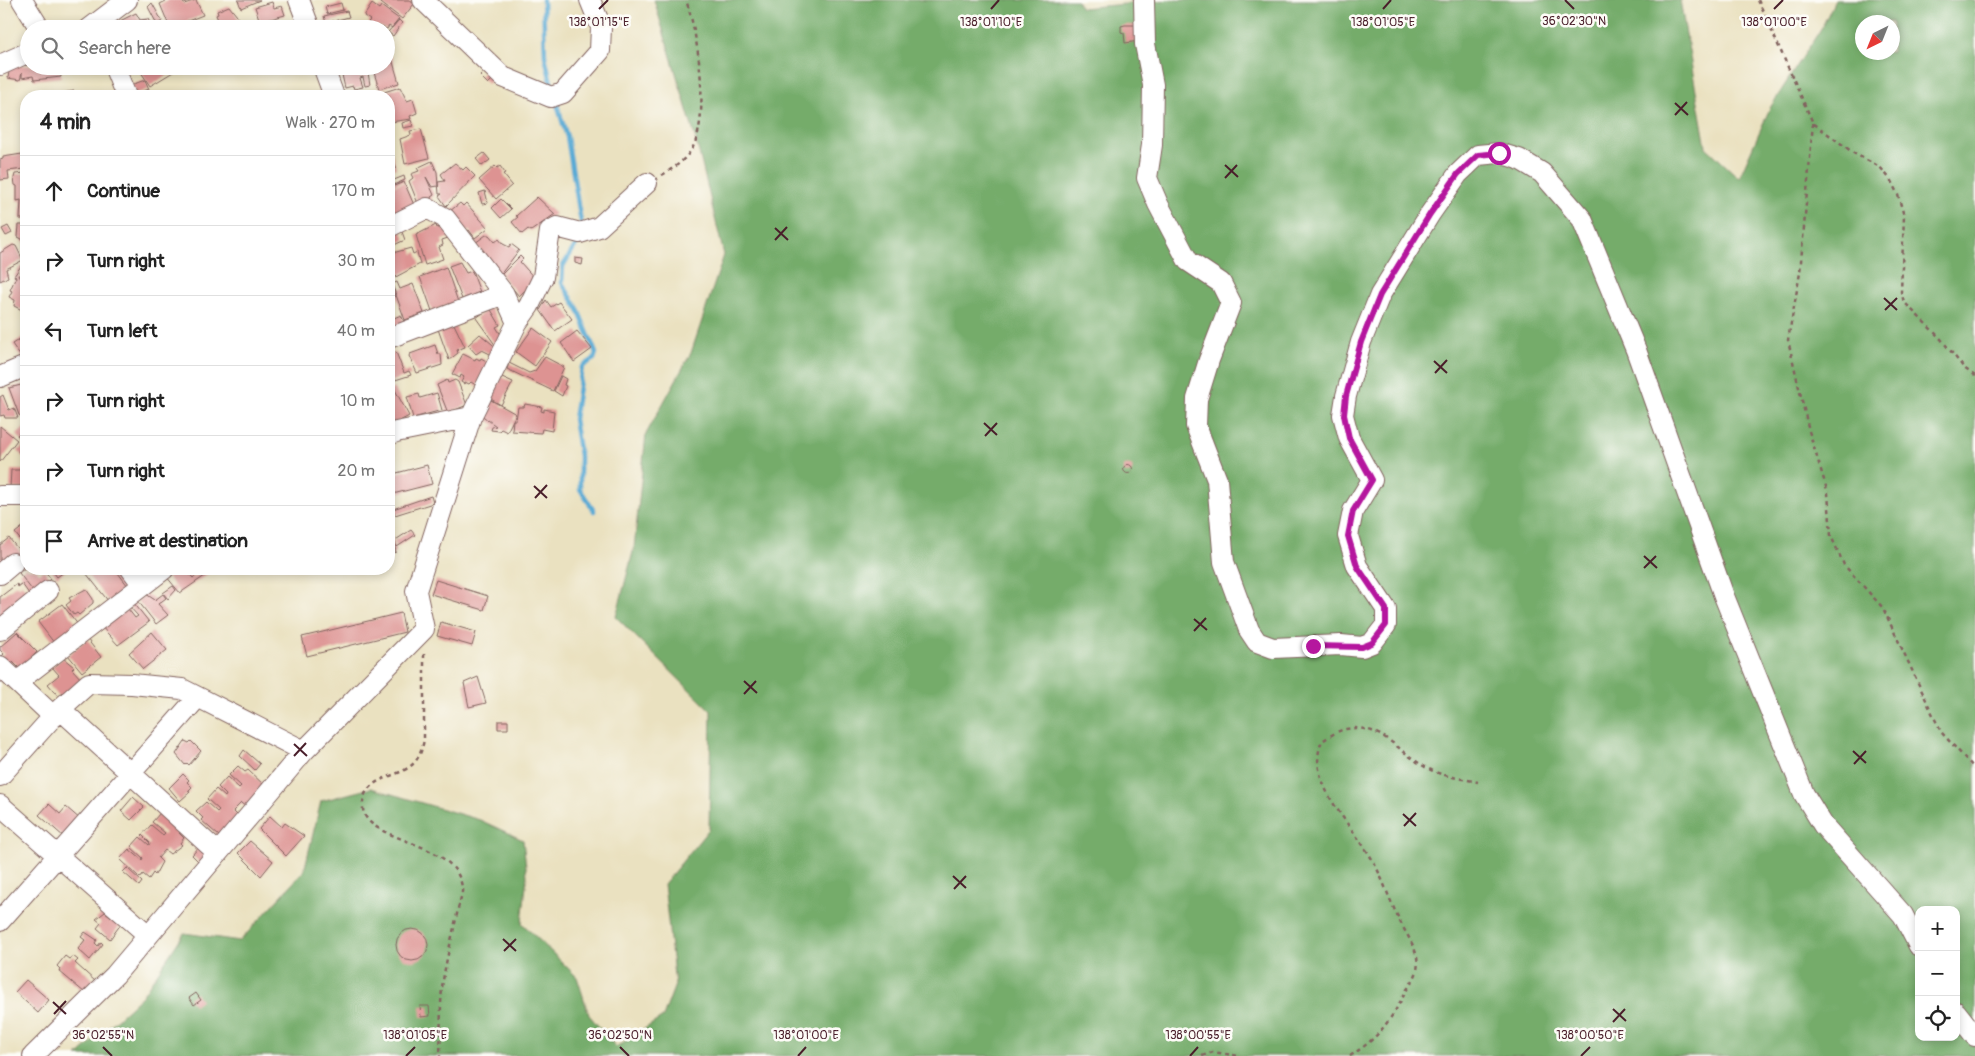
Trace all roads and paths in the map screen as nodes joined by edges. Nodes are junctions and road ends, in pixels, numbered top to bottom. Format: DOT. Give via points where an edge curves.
graph roads {
  1 [pos="22,0"];
  2 [pos="127,0"];
  3 [pos="299,0"];
  4 [pos="423,0"];
  5 [pos="590,0"];
  6 [pos="686,0"];
  7 [pos="1144,0"];
  8 [pos="1758,0"];
  9 [pos="34,20"];
  10 [pos="99,20"];
  11 [pos="307,20"];
  12 [pos="20,56"];
  13 [pos="0,65"];
  14 [pos="118,75"];
  15 [pos="326,75"];
  16 [pos="124,90"];
  17 [pos="332,90"];
  18 [pos="1813,123"];
  19 [pos="647,183"];
  20 [pos="395,224"];
  21 [pos="504,294"];
  22 [pos="517,323"];
  23 [pos="395,336"];
  24 [pos="20,369"];
  25 [pos="1975,376"];
  26 [pos="0,377"];
  27 [pos="471,417"];
  28 [pos="395,432"];
  29 [pos="0,496"];
  30 [pos="20,496"];
  31 [pos="137,577"];
  32 [pos="48,591"];
  33 [pos="424,629"];
  34 [pos="0,630"];
  35 [pos="0,666"];
  36 [pos="17,682"];
  37 [pos="198,697"];
  38 [pos="57,713"];
  39 [pos="304,751"];
  40 [pos="1975,769"];
  41 [pos="130,773"];
  42 [pos="0,776"];
  43 [pos="1478,782"];
  44 [pos="0,805"];
  45 [pos="218,854"];
  46 [pos="58,855"];
  47 [pos="0,920"];
  48 [pos="148,935"];
  49 [pos="1915,938"];
  50 [pos="1960,1017"];
  51 [pos="1975,1036"];
  52 [pos="33,1056"];
  53 [pos="440,1056"];
  54 [pos="1202,1056"];
  55 [pos="1239,1056"];
  56 [pos="1350,1056"];
  1 -- 9 [label="street"];
  2 -- 10 [label="street"];
  3 -- 11 [label="street"];
  4 -- 5 [label="street" via="503,77 551,97 563,93 600,51 602,28"];
  6 -- 19 [label="path" via="700,64 700,130 685,158"];
  7 -- 49 [label="street" via="1145,44 1153,85 1152,145 1147,178 1188,261 1221,283 1231,302 1197,399 1196,426 1217,480 1224,562 1249,630 1257,642 1274,648 1362,647 1372,643 1386,625 1386,609 1357,566 1348,536 1353,511 1372,480 1349,438 1344,415 1346,396 1380,295 1458,174 1478,155 1499,153 1519,159 1542,173 1582,220 1636,350 1724,596 1804,794 1823,825 1903,915"];
  8 -- 18 [label="path"];
  12 -- 13 [label="street"];
  14 -- 16 [label="street"];
  15 -- 17 [label="street"];
  18 -- 25 [label="path" via="1855,154 1880,167 1890,179 1904,216 1904,302"];
  18 -- 40 [label="path" via="1800,273 1788,340 1828,493 1832,536 1844,565 1883,608 1941,732"];
  19 -- 22 [label="street" via="599,227 580,233 557,227 550,231 543,277"];
  20 -- 21 [label="street" via="427,208 445,218"];
  21 -- 22 [label="street"];
  21 -- 23 [label="street"];
  22 -- 27 [label="street"];
  24 -- 26 [label="street"];
  27 -- 28 [label="street"];
  27 -- 33 [label="street" via="416,591"];
  29 -- 30 [label="street"];
  31 -- 36 [label="street"];
  32 -- 34 [label="street"];
  33 -- 39 [label="street"];
  33 -- 53 [label="path" via="424,740 421,753 412,765 382,778 370,788 364,798 363,809 366,819 379,829 444,858 456,872 462,888 442,987"];
  35 -- 36 [label="street"];
  36 -- 38 [label="street"];
  37 -- 38 [label="street" via="182,689 89,683"];
  37 -- 39 [label="street"];
  37 -- 41 [label="street"];
  38 -- 41 [label="street"];
  38 -- 42 [label="street"];
  39 -- 45 [label="street"];
  41 -- 45 [label="street"];
  41 -- 46 [label="street"];
  43 -- 56 [label="path" via="1434,771 1372,730 1346,728 1322,740 1317,752 1317,768 1325,787 1373,861 1415,949 1417,970 1390,1021 1369,1044"];
  44 -- 46 [label="street"];
  45 -- 48 [label="street"];
  46 -- 47 [label="street"];
  46 -- 48 [label="street"];
  48 -- 52 [label="street" via="115,974"];
  50 -- 51 [label="street"];
  54 -- 55 [label="path" via="1213,1052"];
}
